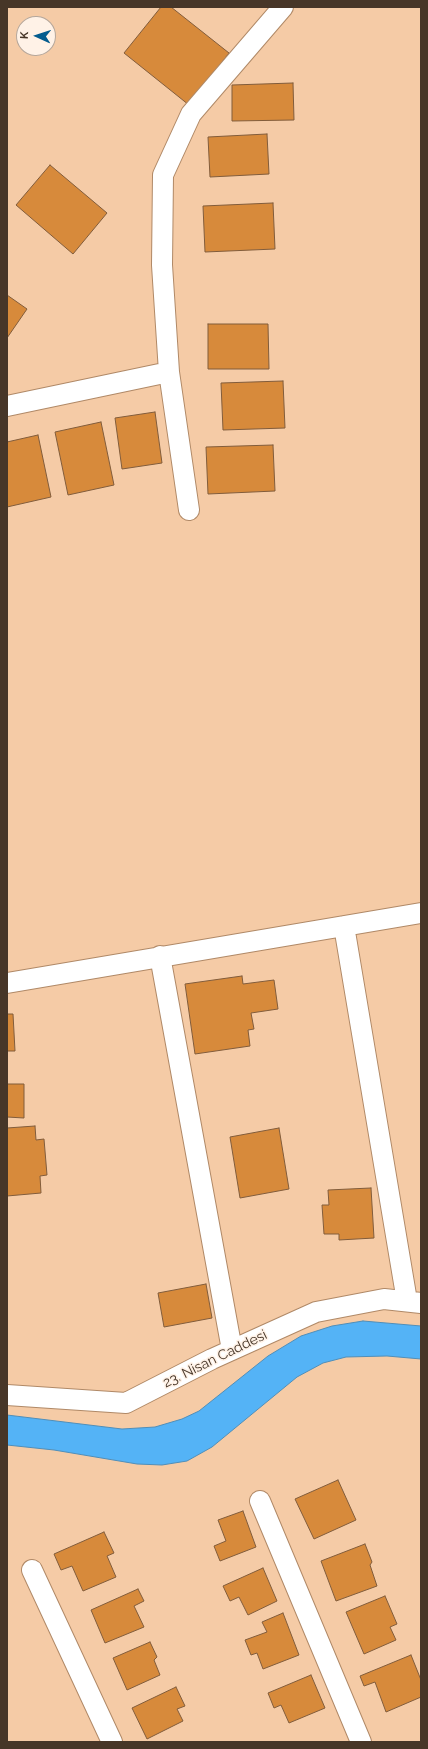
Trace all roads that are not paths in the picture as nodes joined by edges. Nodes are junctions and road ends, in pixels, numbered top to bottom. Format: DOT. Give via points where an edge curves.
graph roads {
  1 [pos="283,7"];
  2 [pos="169,372"];
  3 [pos="7,406"];
  4 [pos="189,510"];
  5 [pos="421,913"];
  6 [pos="344,926"];
  7 [pos="160,956"];
  8 [pos="7,983"];
  9 [pos="414,1302"];
  10 [pos="232,1350"];
  11 [pos="7,1395"];
  12 [pos="260,1502"];
  13 [pos="32,1570"];
  14 [pos="112,1742"];
  15 [pos="361,1742"];
  1 -- 2 [label="street" via="191,114 163,175 162,265"];
  2 -- 3 [label="street"];
  2 -- 4 [label="street"];
  5 -- 6 [label="street"];
  6 -- 7 [label="street"];
  6 -- 9 [label="street"];
  7 -- 8 [label="street"];
  7 -- 10 [label="street"];
  9 -- 10 [label="street, 23. Nisan Caddesi" via="384,1299 316,1312"];
  10 -- 11 [label="street, 23. Nisan Caddesi" via="126,1403"];
  12 -- 15 [label="street"];
  13 -- 14 [label="street"];
}
